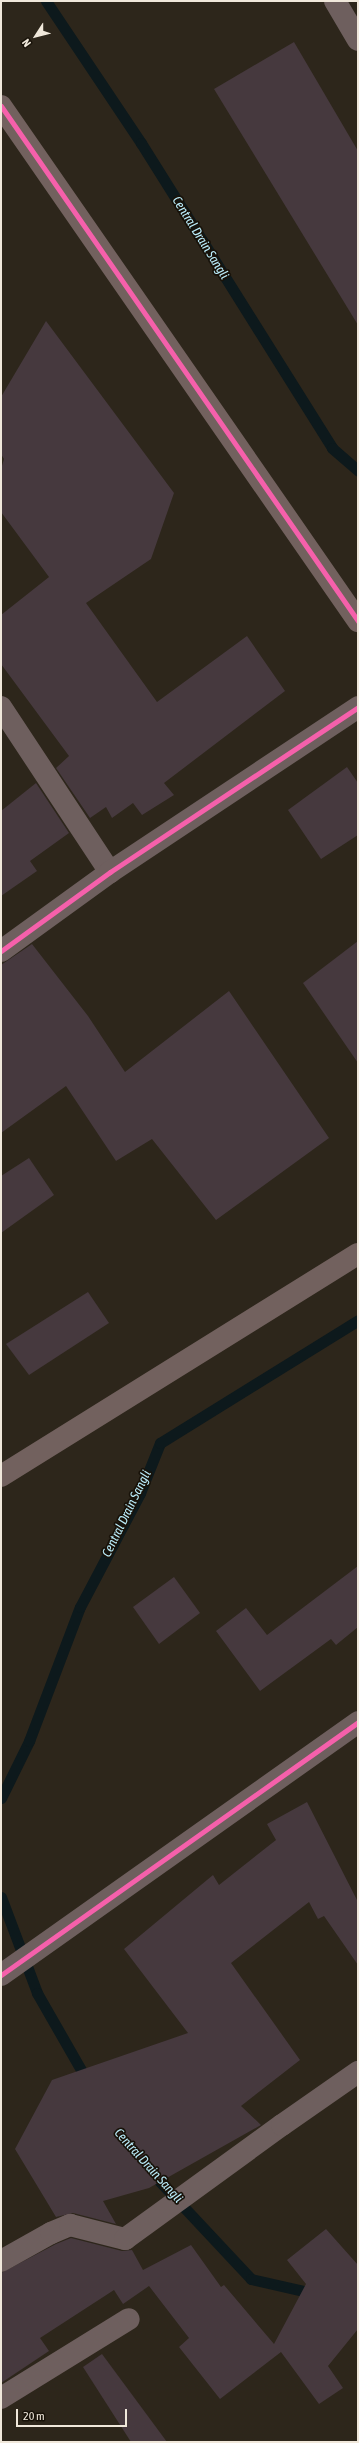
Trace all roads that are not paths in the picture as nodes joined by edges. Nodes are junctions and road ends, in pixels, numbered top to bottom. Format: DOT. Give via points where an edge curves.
graph roads {
  1 [pos="335,1"];
  2 [pos="358,40"];
  3 [pos="3,112"];
  4 [pos="358,620"];
  5 [pos="1,707"];
  6 [pos="358,707"];
  7 [pos="110,872"];
  8 [pos="1,951"];
  9 [pos="358,1254"];
  10 [pos="3,1472"];
  11 [pos="358,1722"];
  12 [pos="1,1975"];
  13 [pos="358,2072"];
  14 [pos="1,2261"];
  15 [pos="129,2319"];
  16 [pos="1,2398"];
  1 -- 2 [label="street"];
  3 -- 4 [label="street"];
  5 -- 7 [label="street"];
  6 -- 7 [label="street"];
  7 -- 8 [label="street"];
  9 -- 10 [label="street"];
  11 -- 12 [label="street"];
  13 -- 14 [label="street" via="125,2239 70,2225"];
  15 -- 16 [label="street"];
}
